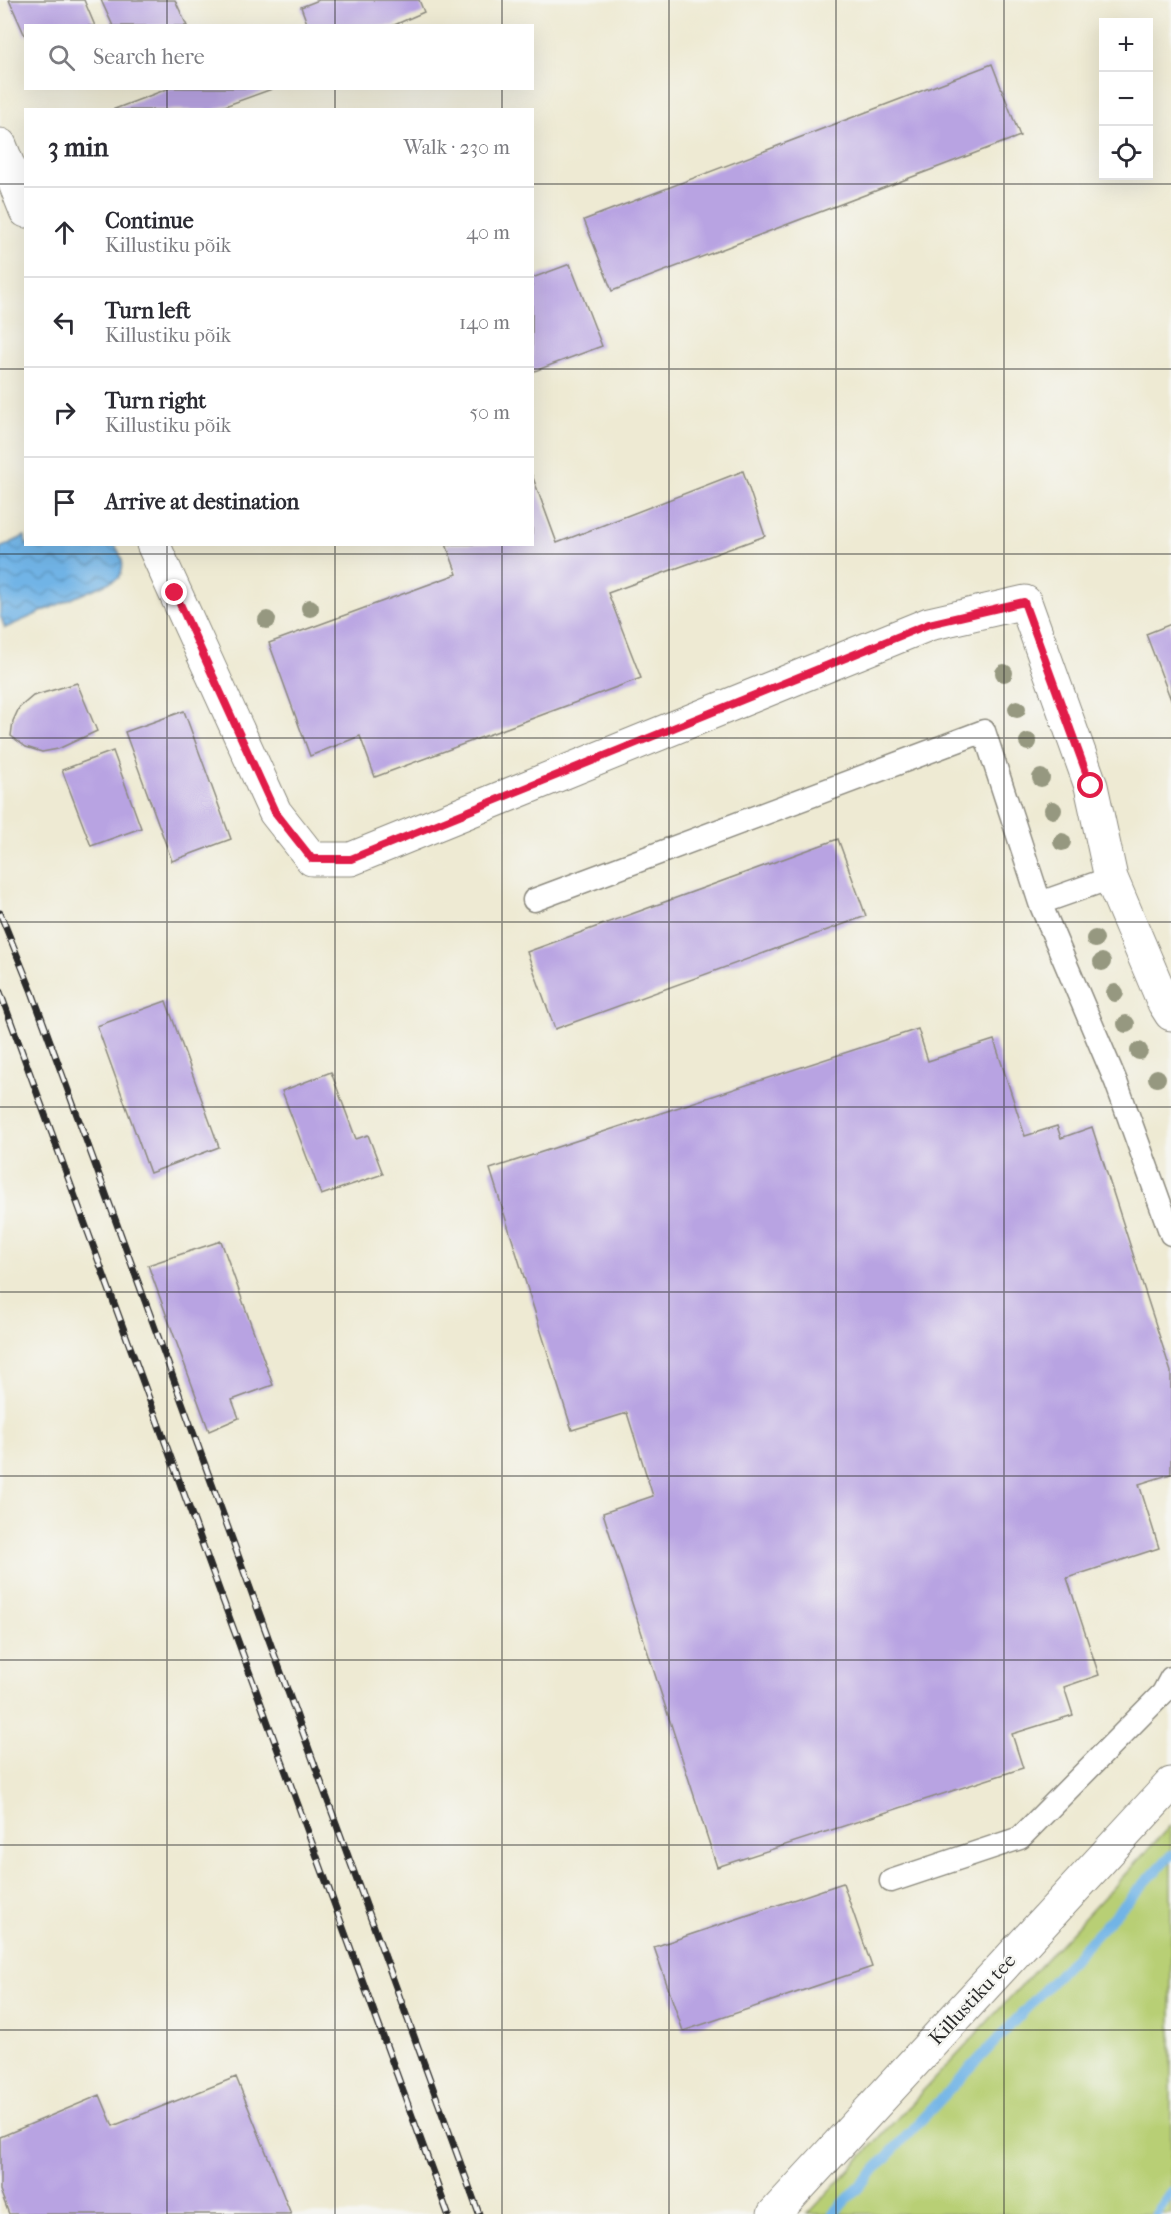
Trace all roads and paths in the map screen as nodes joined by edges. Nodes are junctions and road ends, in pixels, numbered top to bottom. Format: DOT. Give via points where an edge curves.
graph roads {
  1 [pos="0,145"];
  2 [pos="24,206"];
  3 [pos="154,546"];
  4 [pos="1111,878"];
  5 [pos="534,900"];
  6 [pos="1041,903"];
  7 [pos="1171,1014"];
  8 [pos="1171,1234"];
  9 [pos="1171,1678"];
  10 [pos="1171,1784"];
  11 [pos="891,1881"];
  12 [pos="774,2214"];
  1 -- 2 [label="street"];
  3 -- 4 [label="street" via="275,812 312,859 351,859 929,624 1024,602 1091,786"];
  4 -- 6 [label="lane"];
  4 -- 7 [label="street"];
  5 -- 6 [label="lane" via="984,731"];
  6 -- 8 [label="lane" via="1116,1082"];
  9 -- 11 [label="lane" via="1163,1693 1020,1838"];
  10 -- 12 [label="street, Killustiku tee"];
}
